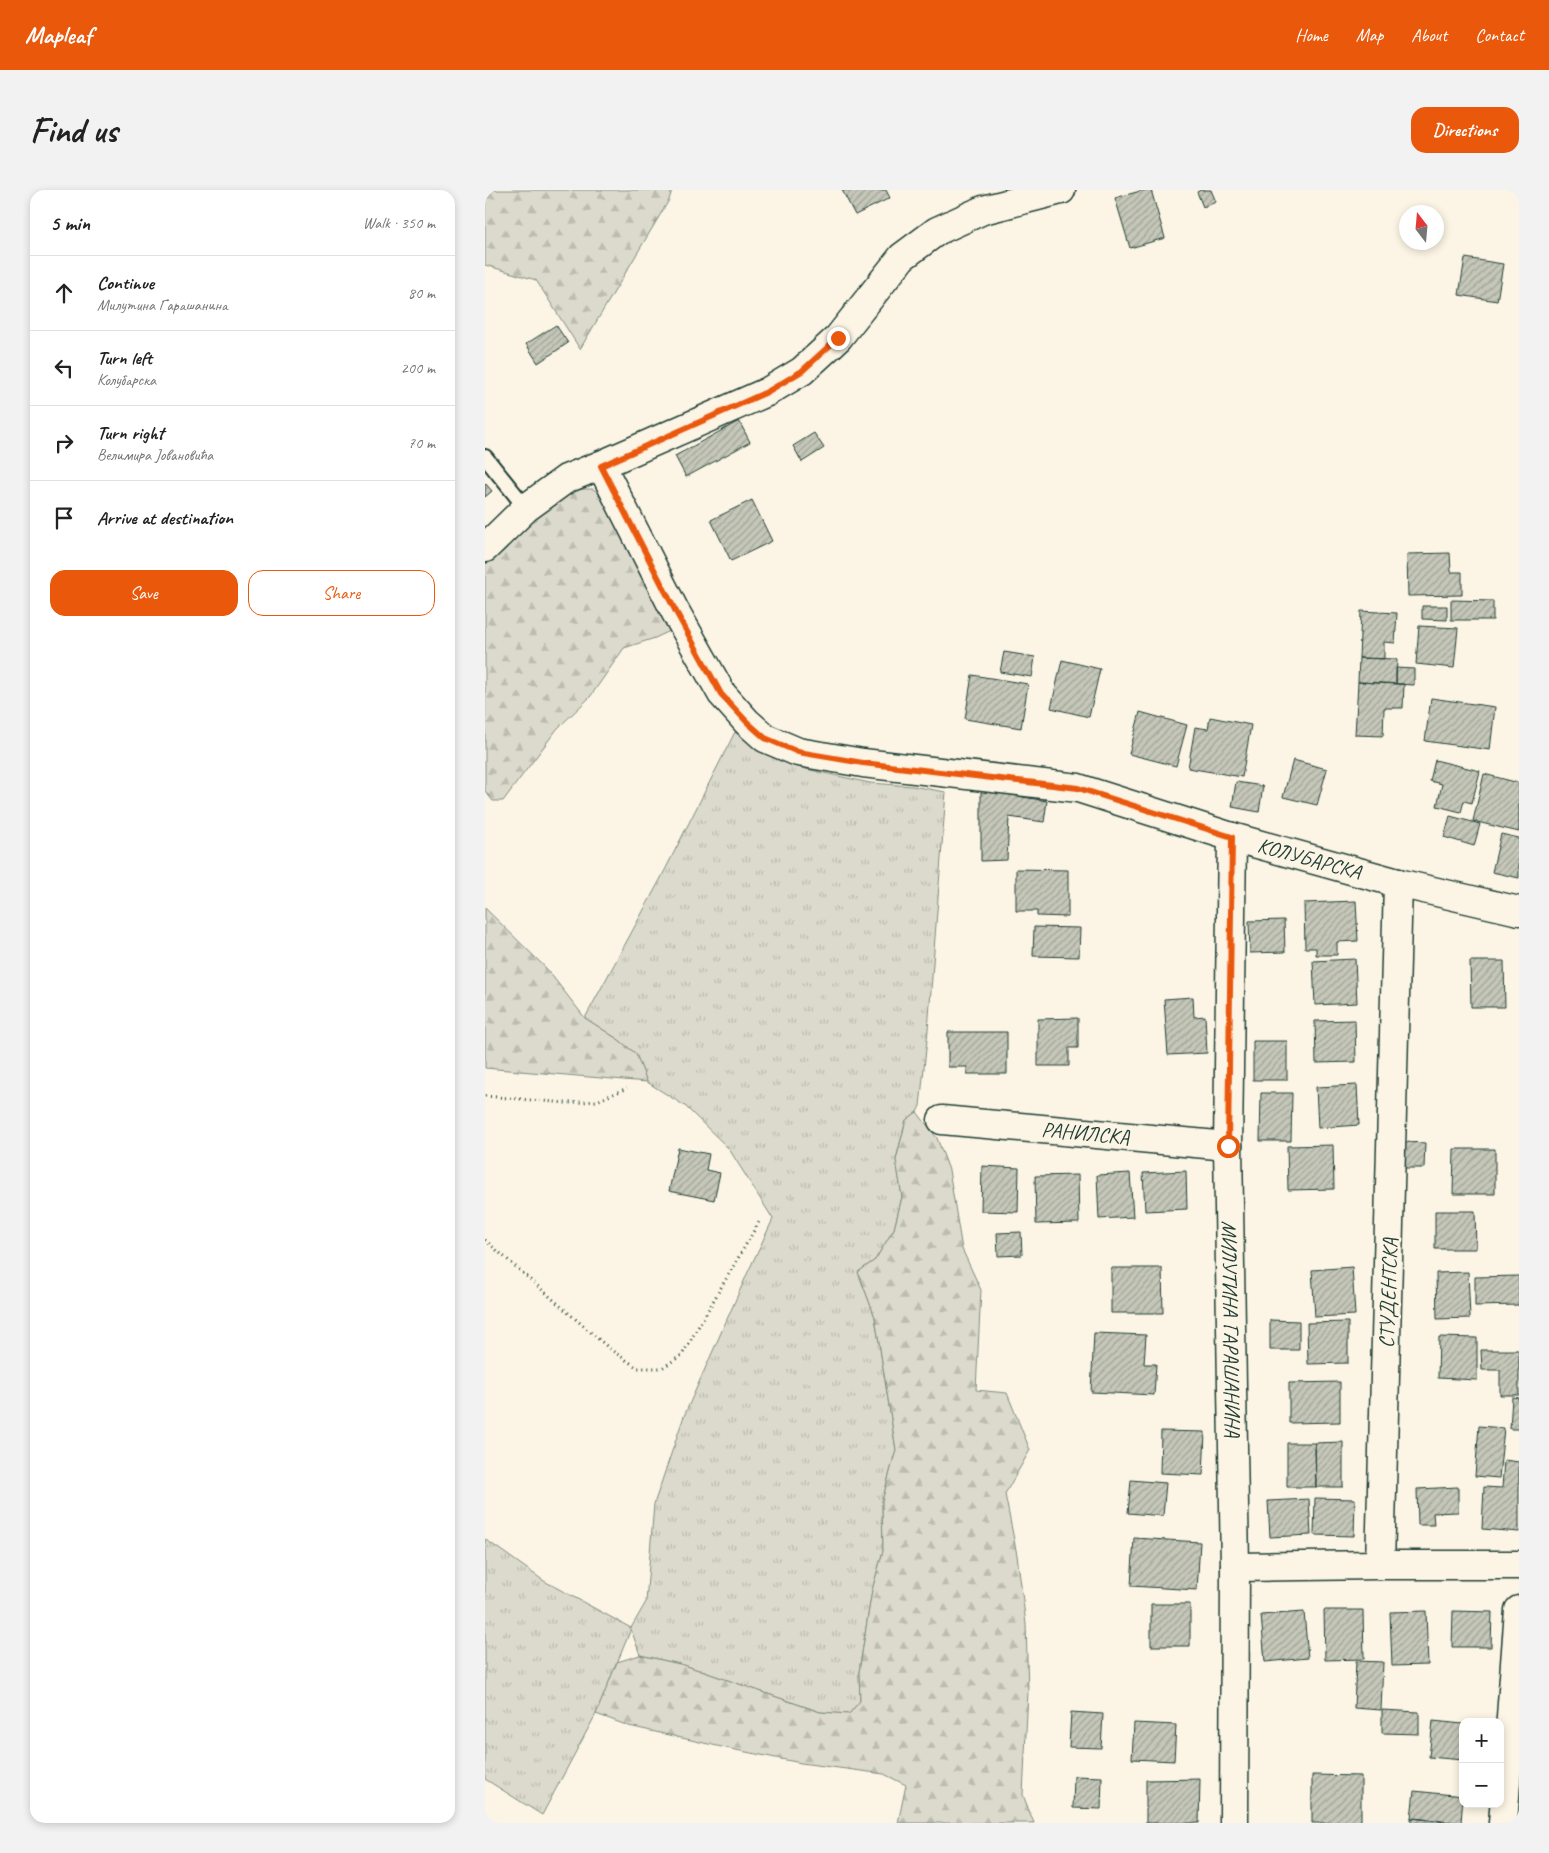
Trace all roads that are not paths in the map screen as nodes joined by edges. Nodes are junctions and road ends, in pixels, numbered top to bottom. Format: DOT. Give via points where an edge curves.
graph roads {
  1 [pos="1061,190"];
  2 [pos="485,457"];
  3 [pos="601,466"];
  4 [pos="526,508"];
  5 [pos="485,548"];
  6 [pos="1232,837"];
  7 [pos="1398,883"];
  8 [pos="1519,911"];
  9 [pos="943,1120"];
  10 [pos="1228,1146"];
  11 [pos="1381,1565"];
  12 [pos="1519,1566"];
  13 [pos="1235,1567"];
  14 [pos="1519,1610"];
  15 [pos="1234,1823"];
  16 [pos="1503,1823"];
  1 -- 3 [label="street" via="983,210 937,231 902,257 838,338 802,371 767,392"];
  2 -- 4 [label="lane"];
  3 -- 4 [label="street" via="566,479"];
  3 -- 6 [label="street, КОЛУБАРСКА" via="721,694 765,738 798,752 863,763 1078,788"];
  4 -- 5 [label="street"];
  6 -- 7 [label="street, КОЛУБАРСКА"];
  6 -- 10 [label="street, МИЛУТИНА ГАРАШАНИНА"];
  7 -- 8 [label="street, КОЛУБАРСКА"];
  7 -- 11 [label="street, СТУДЕНТСКА"];
  9 -- 10 [label="street, РАНИЛСКА"];
  10 -- 13 [label="street, МИЛУТИНА ГАРАШАНИНА"];
  11 -- 12 [label="street"];
  11 -- 13 [label="street"];
  13 -- 15 [label="street, МИЛУТИНА ГАРАШАНИНА"];
  14 -- 16 [label="street"];
}
